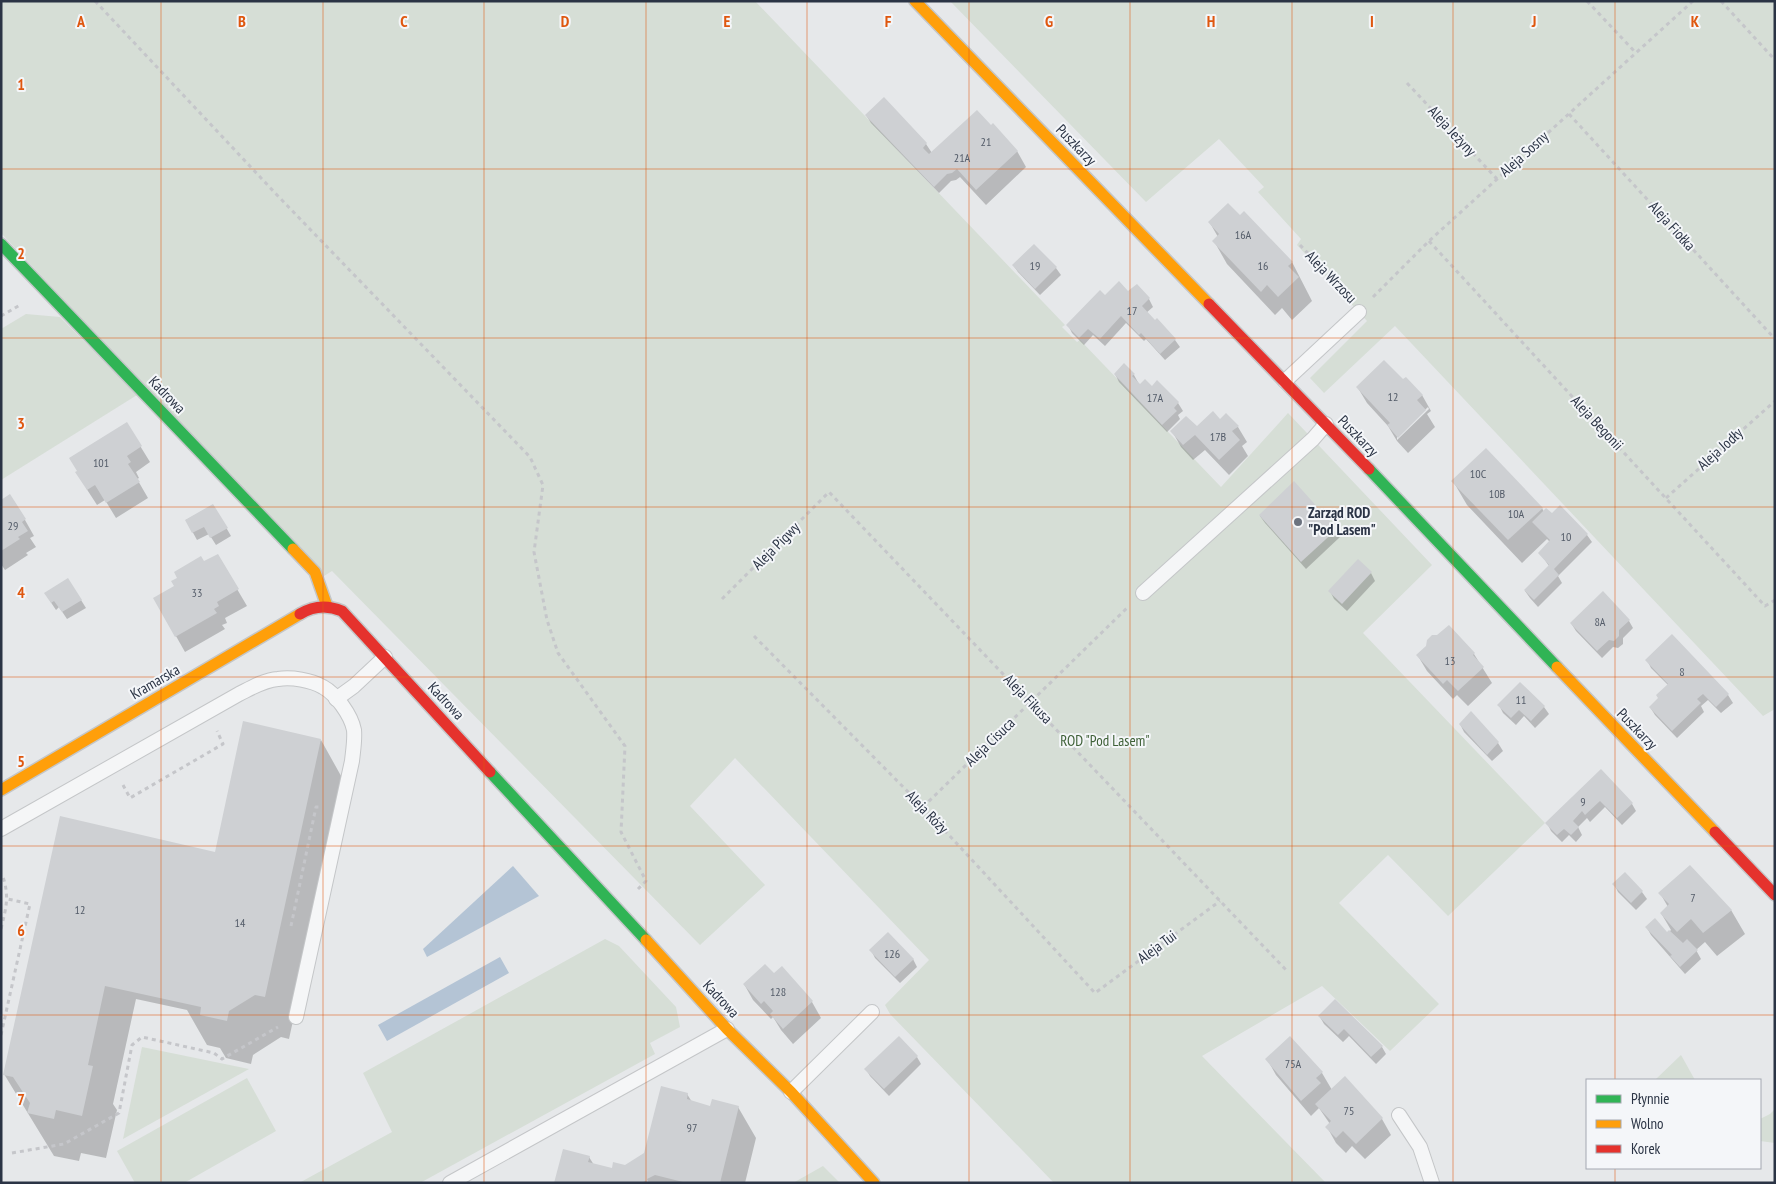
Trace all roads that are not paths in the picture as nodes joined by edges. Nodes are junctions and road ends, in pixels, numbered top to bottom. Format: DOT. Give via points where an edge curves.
graph roads {
  1 [pos="915,1"];
  2 [pos="1,244"];
  3 [pos="1360,310"];
  4 [pos="1285,382"];
  5 [pos="1326,424"];
  6 [pos="1143,593"];
  7 [pos="326,606"];
  8 [pos="385,657"];
  9 [pos="336,699"];
  10 [pos="1,790"];
  11 [pos="1,829"];
  12 [pos="1775,895"];
  13 [pos="872,1012"];
  14 [pos="296,1017"];
  15 [pos="727,1028"];
  16 [pos="791,1092"];
  17 [pos="1400,1115"];
  18 [pos="450,1183"];
  19 [pos="874,1183"];
  20 [pos="1432,1183"];
  1 -- 4 [label="street, Puszkarzy"];
  2 -- 7 [label="street, Kadrowa" via="315,572"];
  3 -- 4 [label="lane"];
  4 -- 5 [label="street, Puszkarzy"];
  5 -- 6 [label="lane"];
  5 -- 12 [label="street, Puszkarzy"];
  7 -- 8 [label="street, Kadrowa" via="342,611"];
  7 -- 10 [label="street, Kramarska" via="305,611"];
  8 -- 9 [label="lane"];
  8 -- 15 [label="street, Kadrowa"];
  9 -- 11 [label="lane" via="324,687 307,680 278,678 261,683"];
  9 -- 14 [label="lane" via="354,730 352,761"];
  13 -- 16 [label="lane"];
  15 -- 16 [label="street, Kadrowa"];
  15 -- 18 [label="lane"];
  16 -- 19 [label="street, Kadrowa"];
  17 -- 20 [label="lane" via="1420,1147"];
}
